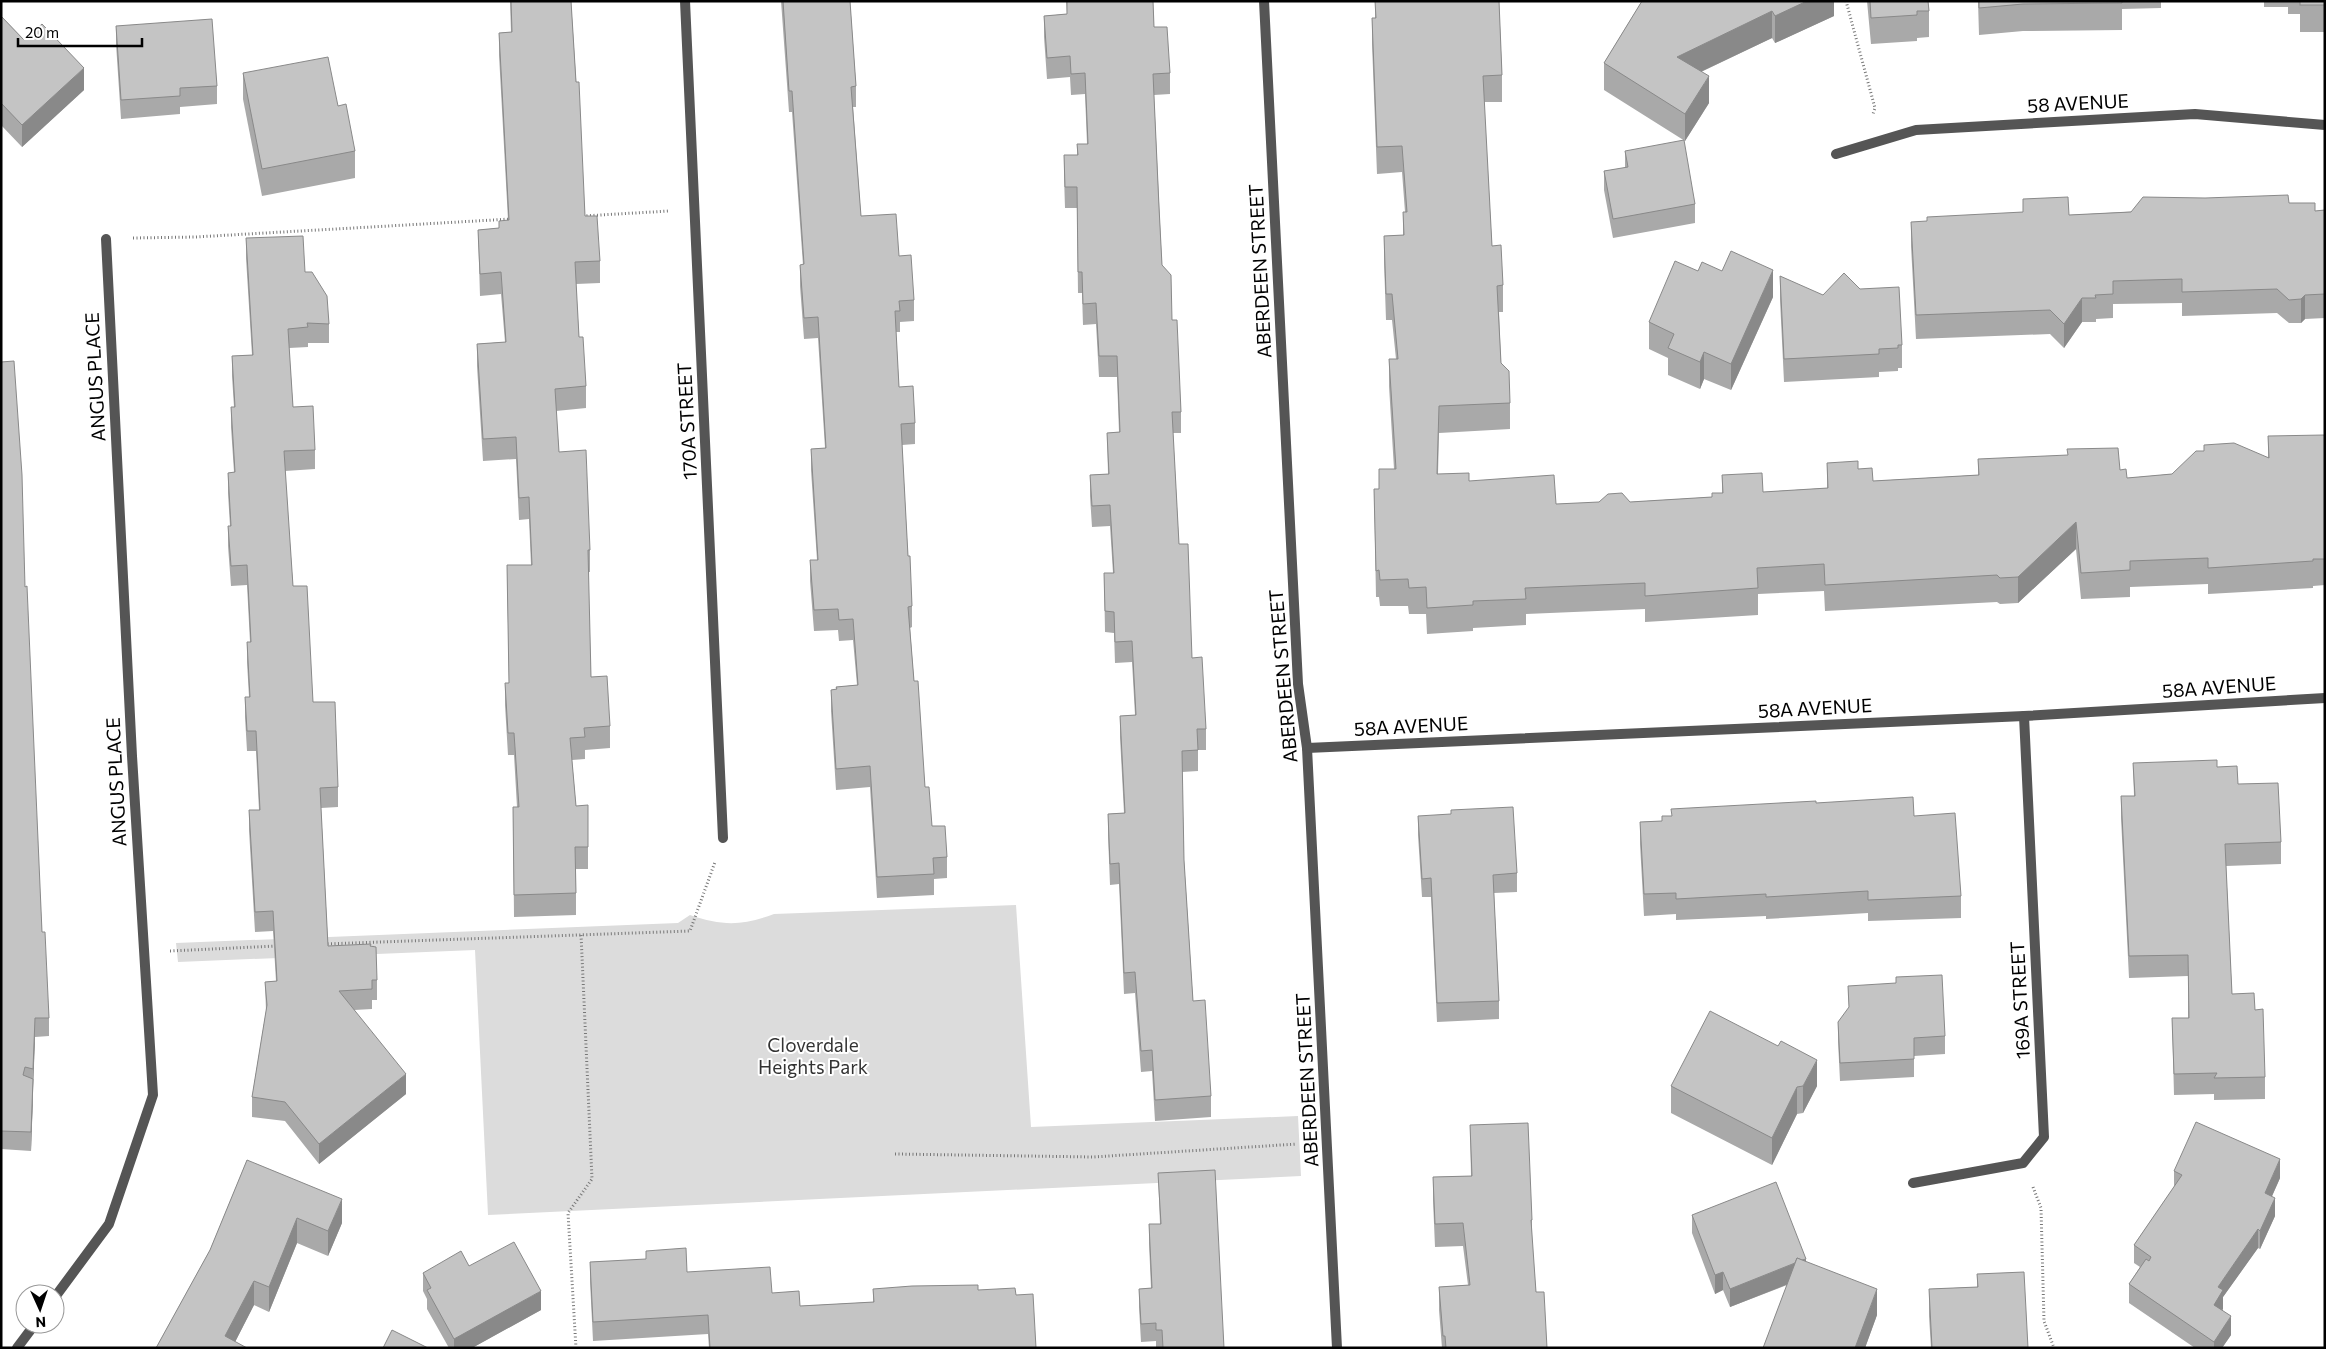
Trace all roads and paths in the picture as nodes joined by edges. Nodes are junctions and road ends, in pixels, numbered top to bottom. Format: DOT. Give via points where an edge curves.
graph roads {
  1 [pos="685,1"];
  2 [pos="1264,1"];
  3 [pos="1846,1"];
  4 [pos="2325,125"];
  5 [pos="1867,144"];
  6 [pos="1836,154"];
  7 [pos="694,209"];
  8 [pos="576,216"];
  9 [pos="517,219"];
  10 [pos="106,239"];
  11 [pos="2325,698"];
  12 [pos="2024,716"];
  13 [pos="1307,748"];
  14 [pos="723,838"];
  15 [pos="581,934"];
  16 [pos="323,944"];
  17 [pos="285,946"];
  18 [pos="144,952"];
  19 [pos="1297,1144"];
  20 [pos="895,1154"];
  21 [pos="2023,1163"];
  22 [pos="1913,1183"];
  23 [pos="65,1285"];
  24 [pos="28,1334"];
  25 [pos="17,1348"];
  26 [pos="576,1348"];
  27 [pos="1337,1348"];
  28 [pos="2054,1348"];
  1 -- 7 [label="street, 170A STREET"];
  2 -- 13 [label="street, ABERDEEN STREET" via="1298,684"];
  3 -- 5 [label="path" via="1875,108"];
  4 -- 5 [label="street, 58 AVENUE" via="2195,114 1916,130"];
  5 -- 6 [label="street, 58 AVENUE"];
  7 -- 8 [label="path"];
  7 -- 14 [label="street, 170A STREET"];
  9 -- 10 [label="path"];
  10 -- 18 [label="street, ANGUS PLACE"];
  11 -- 12 [label="street, 58A AVENUE"];
  12 -- 13 [label="street, 58A AVENUE"];
  12 -- 21 [label="street, 169A STREET" via="2044,1136"];
  13 -- 27 [label="street, ABERDEEN STREET"];
  14 -- 15 [label="path" via="690,931"];
  15 -- 16 [label="path"];
  15 -- 26 [label="path" via="592,1179 568,1213"];
  17 -- 18 [label="path"];
  18 -- 23 [label="street, ANGUS PLACE" via="153,1094 110,1224"];
  19 -- 20 [label="path" via="1093,1157"];
  21 -- 22 [label="street"];
  21 -- 28 [label="path" via="2041,1208 2044,1321"];
  24 -- 25 [label="street"];
}
